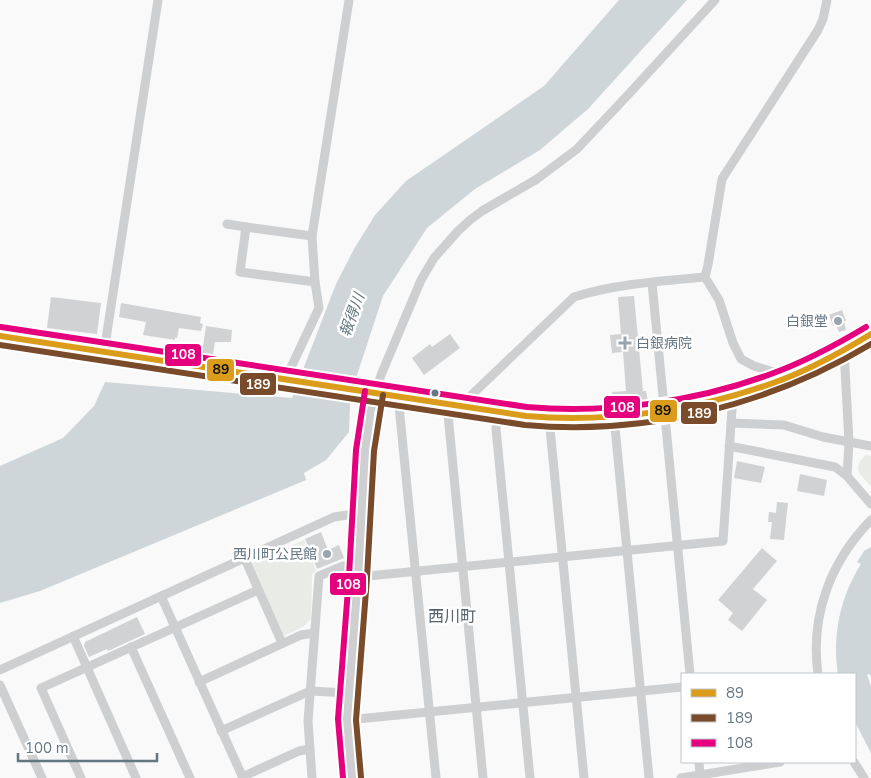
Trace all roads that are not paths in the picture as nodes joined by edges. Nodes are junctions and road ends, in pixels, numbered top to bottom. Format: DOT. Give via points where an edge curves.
graph roads {
  1 [pos="158,0"];
  2 [pos="349,0"];
  3 [pos="715,0"];
  4 [pos="827,0"];
  5 [pos="227,224"];
  6 [pos="246,228"];
  7 [pos="312,236"];
  8 [pos="705,277"];
  9 [pos="315,282"];
  10 [pos="652,283"];
  11 [pos="871,334"];
  12 [pos="0,336"];
  13 [pos="844,350"];
  14 [pos="104,352"];
  15 [pos="790,377"];
  16 [pos="289,380"];
  17 [pos="374,393"];
  18 [pos="733,395"];
  19 [pos="398,396"];
  20 [pos="447,404"];
  21 [pos="460,406"];
  22 [pos="665,410"];
  23 [pos="498,412"];
  24 [pos="614,417"];
  25 [pos="549,418"];
  26 [pos="731,423"];
  27 [pos="849,442"];
  28 [pos="729,446"];
  29 [pos="871,446"];
  30 [pos="847,476"];
  31 [pos="871,504"];
  32 [pos="361,512"];
  33 [pos="871,520"];
  34 [pos="678,546"];
  35 [pos="627,551"];
  36 [pos="563,557"];
  37 [pos="244,559"];
  38 [pos="510,562"];
  39 [pos="359,566"];
  40 [pos="463,567"];
  41 [pos="416,572"];
  42 [pos="358,578"];
  43 [pos="258,590"];
  44 [pos="161,596"];
  45 [pos="175,627"];
  46 [pos="314,633"];
  47 [pos="73,636"];
  48 [pos="282,643"];
  49 [pos="131,647"];
  50 [pos="86,667"];
  51 [pos="0,670"];
  52 [pos="690,673"];
  53 [pos="818,673"];
  54 [pos="199,682"];
  55 [pos="0,685"];
  56 [pos="681,687"];
  57 [pos="310,691"];
  58 [pos="641,691"];
  59 [pos="349,693"];
  60 [pos="577,697"];
  61 [pos="523,703"];
  62 [pos="476,707"];
  63 [pos="429,712"];
  64 [pos="347,720"];
  65 [pos="222,731"];
  66 [pos="310,749"];
  67 [pos="699,763"];
  68 [pos="766,763"];
  69 [pos="855,763"];
  70 [pos="752,764"];
  71 [pos="700,775"];
  72 [pos="242,777"];
  73 [pos="42,778"];
  74 [pos="81,778"];
  75 [pos="136,778"];
  76 [pos="190,778"];
  77 [pos="312,778"];
  78 [pos="352,778"];
  79 [pos="436,778"];
  80 [pos="483,778"];
  81 [pos="530,778"];
  82 [pos="584,778"];
  83 [pos="649,778"];
  84 [pos="681,778"];
  85 [pos="864,778"];
  1 -- 14 [label="street"];
  2 -- 7 [label="street"];
  3 -- 17 [label="street" via="576,148 537,179 482,211 458,230 434,258 421,280"];
  4 -- 8 [label="street" via="818,30 722,179"];
  5 -- 6 [label="street"];
  6 -- 7 [label="street"];
  6 -- 9 [label="street" via="240,272"];
  7 -- 9 [label="street"];
  8 -- 10 [label="street"];
  8 -- 15 [label="street" via="719,300 741,359"];
  9 -- 16 [label="street" via="319,308"];
  10 -- 21 [label="street" via="592,291 574,297"];
  10 -- 22 [label="street"];
  11 -- 13 [label="main road"];
  12 -- 14 [label="main road"];
  13 -- 15 [label="main road"];
  13 -- 27 [label="street"];
  14 -- 16 [label="main road"];
  15 -- 18 [label="main road"];
  16 -- 17 [label="main road"];
  17 -- 19 [label="main road"];
  17 -- 32 [label="street"];
  18 -- 22 [label="main road"];
  18 -- 26 [label="street"];
  19 -- 20 [label="main road"];
  19 -- 41 [label="street"];
  20 -- 21 [label="main road"];
  20 -- 40 [label="street"];
  21 -- 23 [label="main road"];
  22 -- 24 [label="main road"];
  22 -- 34 [label="street"];
  23 -- 25 [label="main road"];
  23 -- 38 [label="street" via="496,429"];
  24 -- 25 [label="main road"];
  24 -- 35 [label="street"];
  25 -- 36 [label="street"];
  26 -- 27 [label="street" via="784,425"];
  26 -- 28 [label="street"];
  27 -- 29 [label="street"];
  27 -- 30 [label="street"];
  28 -- 30 [label="street" via="835,467"];
  28 -- 34 [label="street" via="723,541"];
  30 -- 31 [label="street"];
  32 -- 37 [label="street" via="334,517"];
  32 -- 39 [label="street"];
  33 -- 53 [label="street" via="856,537 828,583 816,637"];
  34 -- 35 [label="street"];
  34 -- 52 [label="street"];
  35 -- 36 [label="street"];
  35 -- 58 [label="street"];
  36 -- 38 [label="street"];
  36 -- 60 [label="street"];
  37 -- 43 [label="street"];
  37 -- 44 [label="street"];
  38 -- 40 [label="street"];
  38 -- 61 [label="street"];
  39 -- 42 [label="street"];
  39 -- 46 [label="street" via="343,566 319,576"];
  40 -- 41 [label="street"];
  40 -- 62 [label="street"];
  41 -- 42 [label="street"];
  41 -- 63 [label="street"];
  42 -- 59 [label="street"];
  43 -- 45 [label="street"];
  43 -- 48 [label="street"];
  44 -- 45 [label="street"];
  44 -- 47 [label="street"];
  45 -- 49 [label="street"];
  45 -- 54 [label="street"];
  46 -- 48 [label="street"];
  46 -- 57 [label="street"];
  47 -- 50 [label="street"];
  47 -- 51 [label="street"];
  48 -- 54 [label="street"];
  49 -- 50 [label="street"];
  49 -- 76 [label="street"];
  50 -- 74 [label="street" via="41,688"];
  50 -- 75 [label="street"];
  54 -- 65 [label="street"];
  55 -- 73 [label="street"];
  56 -- 58 [label="street"];
  57 -- 59 [label="street"];
  57 -- 65 [label="street"];
  57 -- 66 [label="street"];
  58 -- 60 [label="street"];
  58 -- 83 [label="street"];
  59 -- 64 [label="street"];
  60 -- 61 [label="street"];
  60 -- 82 [label="street"];
  61 -- 62 [label="street"];
  61 -- 81 [label="street"];
  62 -- 63 [label="street"];
  62 -- 80 [label="street"];
  63 -- 64 [label="street"];
  63 -- 79 [label="street"];
  64 -- 78 [label="street"];
  65 -- 72 [label="street"];
  66 -- 72 [label="street"];
  66 -- 77 [label="street"];
  67 -- 71 [label="street"];
  68 -- 70 [label="street"];
  69 -- 85 [label="street"];
  70 -- 71 [label="street"];
  71 -- 84 [label="street"];
}
